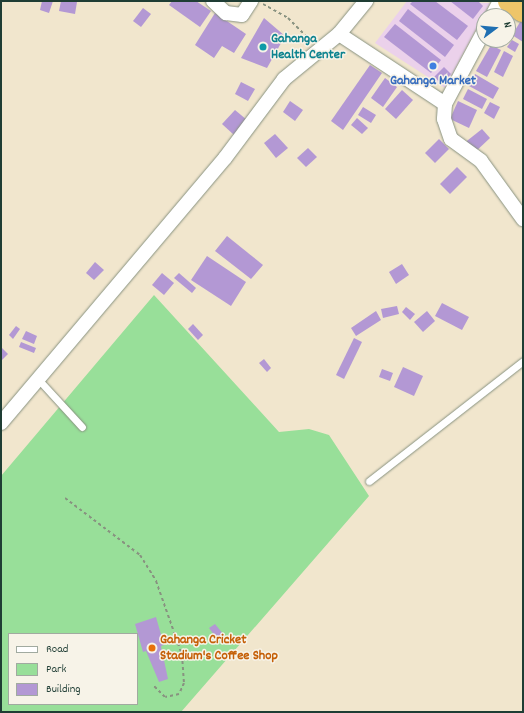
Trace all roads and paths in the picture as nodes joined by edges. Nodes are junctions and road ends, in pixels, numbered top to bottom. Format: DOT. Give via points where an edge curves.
graph roads {
  1 [pos="213,1"];
  2 [pos="366,1"];
  3 [pos="509,1"];
  4 [pos="254,2"];
  5 [pos="523,11"];
  6 [pos="339,34"];
  7 [pos="476,46"];
  8 [pos="320,51"];
  9 [pos="445,104"];
  10 [pos="523,219"];
  11 [pos="523,361"];
  12 [pos="38,380"];
  13 [pos="1,423"];
  14 [pos="82,427"];
  15 [pos="369,481"];
  16 [pos="65,498"];
  17 [pos="153,685"];
  1 -- 4 [label="street" via="226,13 242,15"];
  2 -- 6 [label="street"];
  3 -- 5 [label="highway"];
  4 -- 8 [label="path" via="288,18"];
  6 -- 8 [label="street"];
  6 -- 9 [label="street"];
  7 -- 9 [label="street"];
  8 -- 12 [label="street" via="284,79 225,158"];
  9 -- 10 [label="street" via="444,119 451,139 481,161"];
  11 -- 15 [label="lane"];
  12 -- 13 [label="street"];
  12 -- 14 [label="lane"];
  16 -- 17 [label="path" via="140,555 156,581 180,649 184,683 178,694 165,697"];
}
